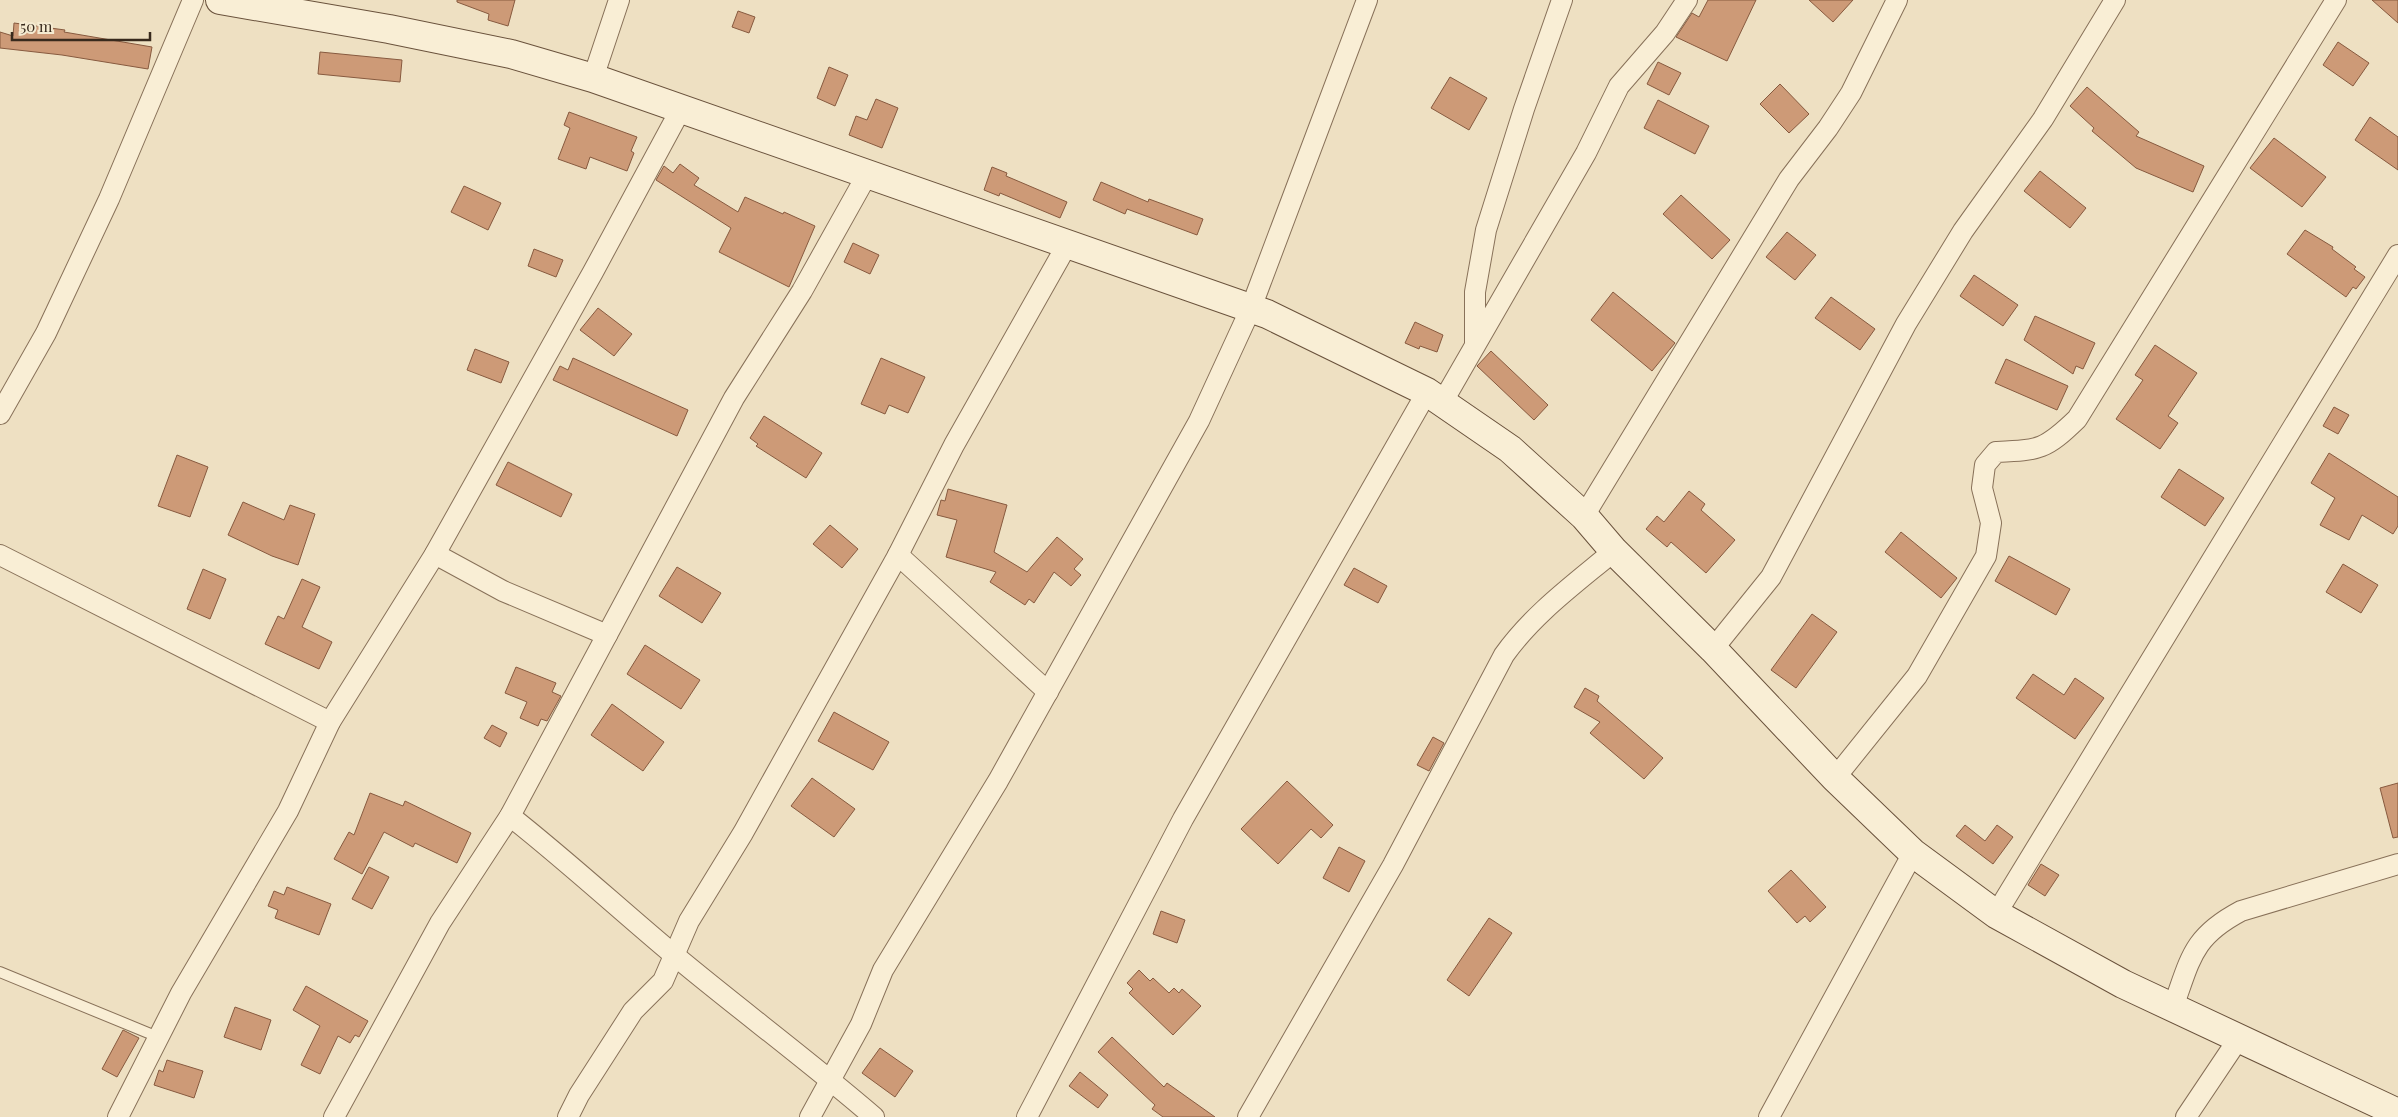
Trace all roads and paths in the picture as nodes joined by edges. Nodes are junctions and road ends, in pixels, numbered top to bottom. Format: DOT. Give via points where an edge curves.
graph roads {
  1 [pos="193,0"];
  2 [pos="220,0"];
  3 [pos="619,0"];
  4 [pos="1367,0"];
  5 [pos="1562,0"];
  6 [pos="1687,0"];
  7 [pos="1897,0"];
  8 [pos="2115,0"];
  9 [pos="2336,0"];
  10 [pos="593,78"];
  11 [pos="682,107"];
  12 [pos="868,173"];
  13 [pos="1068,243"];
  14 [pos="2398,255"];
  15 [pos="1251,308"];
  16 [pos="1475,344"];
  17 [pos="1435,397"];
  18 [pos="0,414"];
  19 [pos="1584,516"];
  20 [pos="1614,551"];
  21 [pos="435,554"];
  22 [pos="0,555"];
  23 [pos="898,555"];
  24 [pos="607,635"];
  25 [pos="1713,649"];
  26 [pos="1048,692"];
  27 [pos="330,722"];
  28 [pos="1835,778"];
  29 [pos="510,816"];
  30 [pos="1912,853"];
  31 [pos="2398,864"];
  32 [pos="1996,914"];
  33 [pos="675,955"];
  34 [pos="0,972"];
  35 [pos="2173,1007"];
  36 [pos="158,1037"];
  37 [pos="2240,1038"];
  38 [pos="829,1078"];
  39 [pos="2398,1114"];
  40 [pos="118,1117"];
  41 [pos="334,1117"];
  42 [pos="568,1117"];
  43 [pos="810,1117"];
  44 [pos="874,1117"];
  45 [pos="1026,1117"];
  46 [pos="1248,1117"];
  47 [pos="1769,1117"];
  48 [pos="2186,1117"];
  1 -- 18 [label="street" via="106,208 46,332"];
  2 -- 10 [label="street" via="389,28 511,54"];
  3 -- 10 [label="street"];
  4 -- 15 [label="street"];
  5 -- 16 [label="street" via="1486,230 1475,292"];
  6 -- 16 [label="street" via="1666,33 1619,86 1586,153"];
  7 -- 19 [label="street" via="1851,93 1789,179"];
  8 -- 25 [label="street" via="2043,119 1963,231 1906,324 1772,577"];
  9 -- 28 [label="street" via="2077,418 2053,442 2031,450 1996,452 1985,465 1982,488 1991,523 1986,556 1917,676"];
  10 -- 11 [label="street"];
  11 -- 12 [label="street"];
  11 -- 21 [label="street"];
  12 -- 13 [label="street"];
  12 -- 24 [label="street" via="802,291 734,398"];
  13 -- 15 [label="street"];
  13 -- 23 [label="street" via="954,445"];
  14 -- 32 [label="street"];
  15 -- 17 [label="street"];
  15 -- 26 [label="street" via="1199,421"];
  16 -- 17 [label="street"];
  17 -- 19 [label="street" via="1510,450"];
  17 -- 45 [label="street" via="1183,819"];
  19 -- 20 [label="street"];
  20 -- 25 [label="street"];
  20 -- 46 [label="street" via="1538,615 1504,654 1393,865"];
  21 -- 24 [label="street" via="503,591"];
  21 -- 27 [label="street"];
  22 -- 27 [label="street"];
  23 -- 26 [label="street"];
  23 -- 33 [label="street" via="744,833 689,921"];
  24 -- 29 [label="street"];
  25 -- 28 [label="street"];
  26 -- 38 [label="street" via="883,970 861,1024"];
  27 -- 36 [label="street" via="288,811"];
  28 -- 30 [label="street"];
  29 -- 33 [label="street"];
  29 -- 41 [label="street" via="440,922"];
  30 -- 32 [label="street"];
  30 -- 47 [label="street"];
  31 -- 35 [label="street" via="2241,911 2217,923 2195,947"];
  32 -- 35 [label="street" via="2123,984"];
  33 -- 38 [label="street"];
  33 -- 42 [label="street" via="663,981 633,1011"];
  34 -- 36 [label="lane"];
  35 -- 37 [label="street"];
  36 -- 40 [label="street"];
  37 -- 39 [label="street"];
  37 -- 48 [label="street"];
  38 -- 43 [label="street"];
  38 -- 44 [label="street"];
}
